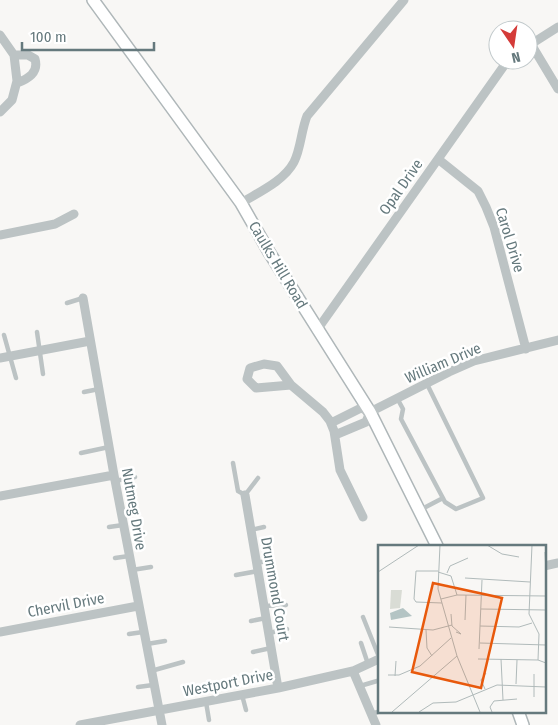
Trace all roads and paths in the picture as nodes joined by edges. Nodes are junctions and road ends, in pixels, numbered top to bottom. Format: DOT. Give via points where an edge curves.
graph roads {
  1 [pos="93,0"];
  2 [pos="404,0"];
  3 [pos="558,27"];
  4 [pos="0,35"];
  5 [pos="538,40"];
  6 [pos="14,55"];
  7 [pos="538,58"];
  8 [pos="501,70"];
  9 [pos="17,83"];
  10 [pos="558,89"];
  11 [pos="0,112"];
  12 [pos="438,159"];
  13 [pos="241,203"];
  14 [pos="74,214"];
  15 [pos="0,235"];
  16 [pos="84,298"];
  17 [pos="67,303"];
  18 [pos="317,330"];
  19 [pos="37,332"];
  20 [pos="4,335"];
  21 [pos="558,340"];
  22 [pos="90,341"];
  23 [pos="526,349"];
  24 [pos="38,351"];
  25 [pos="5,357"];
  26 [pos="43,374"];
  27 [pos="16,378"];
  28 [pos="427,383"];
  29 [pos="291,386"];
  30 [pos="99,389"];
  31 [pos="84,392"];
  32 [pos="397,398"];
  33 [pos="370,412"];
  34 [pos="331,423"];
  35 [pos="334,435"];
  36 [pos="109,448"];
  37 [pos="81,453"];
  38 [pos="233,463"];
  39 [pos="136,477"];
  40 [pos="115,478"];
  41 [pos="258,478"];
  42 [pos="245,495"];
  43 [pos="0,496"];
  44 [pos="443,498"];
  45 [pos="419,510"];
  46 [pos="363,517"];
  47 [pos="123,524"];
  48 [pos="109,527"];
  49 [pos="264,527"];
  50 [pos="250,530"];
  51 [pos="436,545"];
  52 [pos="129,556"];
  53 [pos="114,558"];
  54 [pos="272,560"];
  55 [pos="151,567"];
  56 [pos="257,567"];
  57 [pos="132,570"];
  58 [pos="236,575"];
  59 [pos="286,605"];
  60 [pos="138,606"];
  61 [pos="264,606"];
  62 [pos="363,617"];
  63 [pos="266,618"];
  64 [pos="251,621"];
  65 [pos="287,630"];
  66 [pos="0,632"];
  67 [pos="143,632"];
  68 [pos="269,633"];
  69 [pos="129,634"];
  70 [pos="165,641"];
  71 [pos="361,643"];
  72 [pos="145,644"];
  73 [pos="271,648"];
  74 [pos="254,652"];
  75 [pos="378,655"];
  76 [pos="378,659"];
  77 [pos="183,662"];
  78 [pos="368,664"];
  79 [pos="151,671"];
  80 [pos="354,671"];
  81 [pos="377,681"];
  82 [pos="153,685"];
  83 [pos="360,686"];
  84 [pos="138,687"];
  85 [pos="278,688"];
  86 [pos="242,695"];
  87 [pos="206,702"];
  88 [pos="246,710"];
  89 [pos="159,711"];
  90 [pos="378,712"];
  91 [pos="518,712"];
  92 [pos="371,714"];
  93 [pos="209,720"];
  94 [pos="80,725"];
  95 [pos="162,725"];
  96 [pos="376,725"];
  97 [pos="523,725"];
  1 -- 13 [label="main road, Caulks Hill Road"];
  2 -- 13 [label="street" via="307,116 294,161 285,174"];
  3 -- 5 [label="street"];
  4 -- 6 [label="street"];
  6 -- 9 [label="street"];
  6 -- 9 [label="street" via="28,55 35,59 36,65 28,79"];
  7 -- 10 [label="street"];
  8 -- 12 [label="street, Opal Drive"];
  9 -- 11 [label="street" via="12,100"];
  12 -- 18 [label="street, Opal Drive"];
  12 -- 23 [label="street, Carol Drive" via="478,191 486,207"];
  13 -- 18 [label="main road, Caulks Hill Road"];
  14 -- 15 [label="street" via="55,224"];
  16 -- 17 [label="lane"];
  16 -- 22 [label="street, Nutmeg Drive"];
  18 -- 33 [label="main road, Caulks Hill Road"];
  19 -- 24 [label="lane"];
  20 -- 25 [label="lane"];
  21 -- 23 [label="street, William Drive"];
  22 -- 24 [label="street"];
  22 -- 30 [label="street, Nutmeg Drive"];
  23 -- 28 [label="street, William Drive" via="474,361"];
  24 -- 25 [label="street"];
  24 -- 26 [label="lane"];
  25 -- 27 [label="lane"];
  28 -- 32 [label="street, William Drive"];
  28 -- 44 [label="lane" via="483,498 456,509"];
  29 -- 29 [label="street" via="256,388 247,379 250,368 264,364 277,366"];
  29 -- 34 [label="street" via="323,412"];
  30 -- 31 [label="lane"];
  30 -- 36 [label="street, Nutmeg Drive"];
  32 -- 33 [label="street, William Drive"];
  32 -- 44 [label="lane" via="403,409 401,419"];
  33 -- 34 [label="street" via="361,408"];
  33 -- 35 [label="street" via="366,422"];
  33 -- 45 [label="main road, Caulks Hill Road"];
  34 -- 35 [label="street"];
  35 -- 46 [label="street" via="340,470"];
  36 -- 37 [label="lane"];
  36 -- 40 [label="street, Nutmeg Drive"];
  38 -- 42 [label="lane" via="238,491"];
  39 -- 40 [label="lane"];
  40 -- 43 [label="street"];
  40 -- 47 [label="street, Nutmeg Drive"];
  41 -- 42 [label="lane"];
  42 -- 50 [label="street, Drummond Court"];
  44 -- 45 [label="lane"];
  45 -- 51 [label="main road, Caulks Hill Road"];
  47 -- 48 [label="lane"];
  47 -- 52 [label="street, Nutmeg Drive"];
  49 -- 50 [label="lane"];
  50 -- 56 [label="street, Drummond Court"];
  52 -- 53 [label="lane"];
  52 -- 57 [label="street, Nutmeg Drive"];
  54 -- 56 [label="lane"];
  55 -- 57 [label="lane"];
  56 -- 58 [label="lane"];
  56 -- 61 [label="street, Drummond Court"];
  57 -- 60 [label="street, Nutmeg Drive"];
  59 -- 61 [label="lane"];
  60 -- 66 [label="street, Chervil Drive"];
  60 -- 67 [label="street, Nutmeg Drive"];
  61 -- 63 [label="street, Drummond Court"];
  62 -- 75 [label="lane"];
  63 -- 64 [label="lane"];
  63 -- 68 [label="street, Drummond Court"];
  65 -- 68 [label="lane"];
  67 -- 69 [label="lane"];
  67 -- 72 [label="street, Nutmeg Drive"];
  68 -- 73 [label="street, Drummond Court"];
  70 -- 72 [label="lane"];
  71 -- 78 [label="lane"];
  72 -- 79 [label="street, Nutmeg Drive"];
  73 -- 74 [label="lane"];
  73 -- 85 [label="street, Drummond Court"];
  76 -- 78 [label="street, Westport Drive"];
  77 -- 79 [label="lane"];
  78 -- 80 [label="street, Westport Drive"];
  79 -- 82 [label="street, Nutmeg Drive"];
  80 -- 83 [label="street"];
  80 -- 85 [label="street, Westport Drive"];
  81 -- 83 [label="lane"];
  82 -- 84 [label="lane"];
  82 -- 89 [label="street, Nutmeg Drive"];
  83 -- 92 [label="street"];
  85 -- 86 [label="street, Westport Drive"];
  86 -- 87 [label="street, Westport Drive"];
  86 -- 88 [label="lane"];
  87 -- 89 [label="street, Westport Drive"];
  87 -- 93 [label="lane"];
  89 -- 94 [label="street, Westport Drive"];
  89 -- 95 [label="street, Nutmeg Drive"];
  90 -- 92 [label="lane"];
  91 -- 97 [label="main road"];
  92 -- 96 [label="street"];
}
